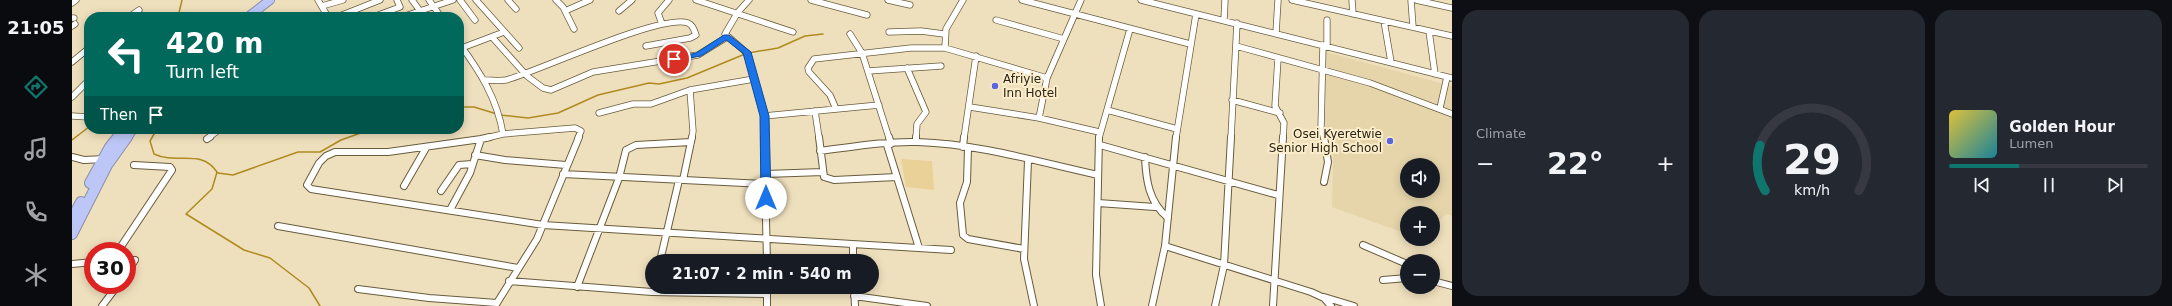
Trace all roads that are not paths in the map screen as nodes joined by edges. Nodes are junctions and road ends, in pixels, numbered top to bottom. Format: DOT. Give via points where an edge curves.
graph roads {
  1 [pos="76,0"];
  2 [pos="270,0"];
  3 [pos="276,0"];
  4 [pos="318,0"];
  5 [pos="343,0"];
  6 [pos="380,0"];
  7 [pos="397,0"];
  8 [pos="412,0"];
  9 [pos="429,0"];
  10 [pos="460,0"];
  11 [pos="476,0"];
  12 [pos="508,0"];
  13 [pos="556,0"];
  14 [pos="590,0"];
  15 [pos="632,0"];
  16 [pos="669,0"];
  17 [pos="696,0"];
  18 [pos="749,0"];
  19 [pos="811,0"];
  20 [pos="888,0"];
  21 [pos="963,0"];
  22 [pos="1022,0"];
  23 [pos="1081,0"];
  24 [pos="1141,0"];
  25 [pos="1225,0"];
  26 [pos="1278,0"];
  27 [pos="1292,0"];
  28 [pos="1352,0"];
  29 [pos="1411,0"];
  30 [pos="1416,0"];
  31 [pos="449,1"];
  32 [pos="1160,2"];
  33 [pos="72,3"];
  34 [pos="910,5"];
  35 [pos="322,6"];
  36 [pos="433,6"];
  37 [pos="1452,8"];
  38 [pos="516,9"];
  39 [pos="139,10"];
  40 [pos="420,11"];
  41 [pos="565,11"];
  42 [pos="619,11"];
  43 [pos="136,12"];
  44 [pos="254,12"];
  45 [pos="260,12"];
  46 [pos="325,12"];
  47 [pos="351,12"];
  48 [pos="387,12"];
  49 [pos="417,12"];
  50 [pos="437,12"];
  51 [pos="738,12"];
  52 [pos="1075,14"];
  53 [pos="1196,14"];
  54 [pos="1353,14"];
  55 [pos="867,15"];
  56 [pos="475,20"];
  57 [pos="996,20"];
  58 [pos="1224,20"];
  59 [pos="1327,20"];
  60 [pos="1384,21"];
  61 [pos="1237,23"];
  62 [pos="662,24"];
  63 [pos="1413,27"];
  64 [pos="574,29"];
  65 [pos="1130,29"];
  66 [pos="1429,31"];
  67 [pos="504,32"];
  68 [pos="793,32"];
  69 [pos="889,32"];
  70 [pos="1276,33"];
  71 [pos="850,34"];
  72 [pos="944,34"];
  73 [pos="1452,36"];
  74 [pos="492,37"];
  75 [pos="727,37"];
  76 [pos="1064,39"];
  77 [pos="1190,44"];
  78 [pos="464,45"];
  79 [pos="1325,45"];
  80 [pos="646,46"];
  81 [pos="1236,46"];
  82 [pos="519,48"];
  83 [pos="945,48"];
  84 [pos="464,51"];
  85 [pos="84,52"];
  86 [pos="862,53"];
  87 [pos="976,56"];
  88 [pos="1278,58"];
  89 [pos="72,62"];
  90 [pos="1391,62"];
  91 [pos="941,66"];
  92 [pos="907,68"];
  93 [pos="1322,69"];
  94 [pos="868,71"];
  95 [pos="523,73"];
  96 [pos="1436,74"];
  97 [pos="1450,77"];
  98 [pos="1047,78"];
  99 [pos="754,79"];
  100 [pos="485,80"];
  101 [pos="84,85"];
  102 [pos="690,90"];
  103 [pos="72,97"];
  104 [pos="1232,100"];
  105 [pos="879,105"];
  106 [pos="970,107"];
  107 [pos="1440,108"];
  108 [pos="836,109"];
  109 [pos="1107,110"];
  110 [pos="815,111"];
  111 [pos="599,113"];
  112 [pos="1280,113"];
  113 [pos="1452,114"];
  114 [pos="72,116"];
  115 [pos="764,116"];
  116 [pos="84,117"];
  117 [pos="1039,118"];
  118 [pos="1177,129"];
  119 [pos="1099,132"];
  120 [pos="122,134"];
  121 [pos="129,134"];
  122 [pos="214,134"];
  123 [pos="503,134"];
  124 [pos="207,139"];
  125 [pos="481,139"];
  126 [pos="691,142"];
  127 [pos="916,142"];
  128 [pos="889,144"];
  129 [pos="1100,145"];
  130 [pos="426,148"];
  131 [pos="966,148"];
  132 [pos="820,151"];
  133 [pos="475,155"];
  134 [pos="1146,157"];
  135 [pos="75,158"];
  136 [pos="107,159"];
  137 [pos="1028,161"];
  138 [pos="72,164"];
  139 [pos="472,164"];
  140 [pos="134,165"];
  141 [pos="566,165"];
  142 [pos="1173,165"];
  143 [pos="824,172"];
  144 [pos="563,174"];
  145 [pos="766,174"];
  146 [pos="1098,175"];
  147 [pos="897,177"];
  148 [pos="619,178"];
  149 [pos="681,180"];
  150 [pos="1229,180"];
  151 [pos="1324,182"];
  152 [pos="766,184"];
  153 [pos="92,185"];
  154 [pos="404,186"];
  155 [pos="441,191"];
  156 [pos="1278,195"];
  157 [pos="1098,203"];
  158 [pos="1155,207"];
  159 [pos="450,210"];
  160 [pos="1168,218"];
  161 [pos="72,219"];
  162 [pos="543,225"];
  163 [pos="278,226"];
  164 [pos="600,229"];
  165 [pos="667,233"];
  166 [pos="72,234"];
  167 [pos="767,239"];
  168 [pos="124,242"];
  169 [pos="853,245"];
  170 [pos="1363,245"];
  171 [pos="1165,246"];
  172 [pos="919,248"];
  173 [pos="1024,249"];
  174 [pos="951,250"];
  175 [pos="662,254"];
  176 [pos="767,254"];
  177 [pos="853,254"];
  178 [pos="1400,261"];
  179 [pos="84,263"];
  180 [pos="72,264"];
  181 [pos="1224,265"];
  182 [pos="518,268"];
  183 [pos="1400,279"];
  184 [pos="509,280"];
  185 [pos="1383,280"];
  186 [pos="1440,280"];
  187 [pos="1273,281"];
  188 [pos="1440,283"];
  189 [pos="1451,286"];
  190 [pos="577,288"];
  191 [pos="358,289"];
  192 [pos="645,290"];
  193 [pos="111,294"];
  194 [pos="767,294"];
  195 [pos="1319,295"];
  196 [pos="854,296"];
  197 [pos="496,304"];
  198 [pos="102,306"];
  199 [pos="767,306"];
  200 [pos="855,306"];
  201 [pos="927,306"];
  202 [pos="1034,306"];
  203 [pos="1101,306"];
  204 [pos="1152,306"];
  205 [pos="1215,306"];
  206 [pos="1273,306"];
  207 [pos="1331,306"];
  208 [pos="1354,306"];
  1 -- 33 [label="street"];
  2 -- 44 [label="highway"];
  3 -- 45 [label="highway"];
  4 -- 35 [label="street"];
  5 -- 35 [label="street"];
  6 -- 47 [label="street"];
  7 -- 48 [label="street" via="399,8"];
  8 -- 40 [label="street"];
  9 -- 36 [label="street"];
  10 -- 56 [label="street"];
  11 -- 67 [label="street"];
  12 -- 38 [label="street"];
  13 -- 41 [label="street"];
  14 -- 41 [label="street"];
  15 -- 42 [label="street"];
  16 -- 62 [label="street" via="658,13"];
  17 -- 51 [label="street"];
  18 -- 51 [label="street"];
  19 -- 55 [label="street"];
  20 -- 34 [label="street"];
  21 -- 72 [label="street"];
  22 -- 52 [label="street"];
  23 -- 52 [label="street"];
  24 -- 32 [label="street"];
  25 -- 58 [label="street"];
  26 -- 70 [label="street"];
  27 -- 54 [label="street"];
  28 -- 54 [label="street"];
  29 -- 63 [label="street"];
  30 -- 37 [label="street"];
  31 -- 36 [label="street"];
  32 -- 53 [label="street"];
  35 -- 46 [label="street"];
  36 -- 40 [label="street"];
  36 -- 50 [label="street"];
  39 -- 43 [label="street"];
  40 -- 49 [label="street"];
  41 -- 64 [label="street"];
  51 -- 68 [label="street"];
  51 -- 75 [label="street" via="725,32"];
  52 -- 65 [label="street"];
  52 -- 76 [label="street"];
  53 -- 58 [label="street"];
  53 -- 77 [label="street"];
  54 -- 60 [label="street"];
  57 -- 76 [label="street"];
  58 -- 61 [label="street"];
  59 -- 79 [label="street"];
  60 -- 63 [label="street"];
  60 -- 90 [label="street"];
  61 -- 70 [label="street"];
  61 -- 81 [label="street"];
  62 -- 80 [label="street" via="687,22 694,28 696,35"];
  62 -- 95 [label="street" via="611,39"];
  63 -- 66 [label="street"];
  65 -- 77 [label="street"];
  65 -- 109 [label="street"];
  66 -- 73 [label="street"];
  66 -- 96 [label="street"];
  67 -- 74 [label="street"];
  67 -- 82 [label="street"];
  69 -- 72 [label="street" via="921,31"];
  70 -- 79 [label="street"];
  71 -- 86 [label="street"];
  72 -- 83 [label="street"];
  74 -- 78 [label="street"];
  74 -- 95 [label="street"];
  75 -- 95 [label="street" via="698,55 593,72 551,90 544,89"];
  75 -- 99 [label="street" via="747,53"];
  76 -- 98 [label="street"];
  77 -- 118 [label="street"];
  79 -- 90 [label="street"];
  79 -- 93 [label="street"];
  81 -- 88 [label="street"];
  81 -- 104 [label="street"];
  83 -- 86 [label="street" via="911,48"];
  83 -- 87 [label="street"];
  84 -- 100 [label="street"];
  85 -- 89 [label="street"];
  86 -- 94 [label="street"];
  86 -- 108 [label="street" via="814,59 810,63 809,72 830,95"];
  87 -- 98 [label="street"];
  87 -- 106 [label="street"];
  88 -- 93 [label="street"];
  88 -- 112 [label="street" via="1275,106"];
  90 -- 96 [label="street"];
  91 -- 92 [label="street"];
  92 -- 94 [label="street"];
  92 -- 127 [label="street" via="926,112 917,124"];
  93 -- 107 [label="street"];
  93 -- 151 [label="street" via="1321,129 1328,162"];
  94 -- 105 [label="street"];
  95 -- 100 [label="street" via="504,80"];
  96 -- 97 [label="street"];
  97 -- 107 [label="street"];
  98 -- 117 [label="street"];
  99 -- 102 [label="street"];
  99 -- 115 [label="street"];
  100 -- 123 [label="street" via="499,109"];
  101 -- 103 [label="street"];
  102 -- 111 [label="street" via="650,104 633,104"];
  102 -- 126 [label="street" via="693,131"];
  104 -- 112 [label="street"];
  104 -- 150 [label="street"];
  105 -- 108 [label="street"];
  105 -- 128 [label="street"];
  106 -- 117 [label="street"];
  106 -- 131 [label="street"];
  107 -- 113 [label="street"];
  108 -- 110 [label="street"];
  109 -- 118 [label="street"];
  109 -- 119 [label="street"];
  110 -- 115 [label="street"];
  110 -- 132 [label="street"];
  112 -- 156 [label="street" via="1284,123"];
  114 -- 116 [label="street"];
  115 -- 145 [label="street"];
  117 -- 119 [label="street"];
  118 -- 142 [label="street"];
  119 -- 129 [label="street"];
  120 -- 136 [label="highway"];
  121 -- 136 [label="highway"];
  122 -- 124 [label="street"];
  123 -- 125 [label="street"];
  123 -- 141 [label="street" via="579,129 581,131"];
  125 -- 130 [label="street"];
  125 -- 133 [label="street"];
  126 -- 148 [label="street" via="629,147"];
  126 -- 149 [label="street"];
  127 -- 128 [label="street"];
  127 -- 131 [label="street"];
  128 -- 132 [label="street"];
  128 -- 147 [label="street"];
  129 -- 134 [label="street"];
  129 -- 146 [label="street"];
  130 -- 154 [label="street"];
  130 -- 159 [label="street" via="372,154 339,151 328,154 314,170 307,185 311,189"];
  131 -- 137 [label="street"];
  131 -- 173 [label="street" via="967,182 960,203 963,235 968,239"];
  132 -- 143 [label="street"];
  133 -- 139 [label="street"];
  133 -- 141 [label="street"];
  134 -- 142 [label="street"];
  134 -- 158 [label="street" via="1146,176"];
  135 -- 136 [label="street"];
  135 -- 138 [label="street"];
  136 -- 153 [label="highway"];
  137 -- 146 [label="street"];
  137 -- 173 [label="street"];
  139 -- 155 [label="street" via="459,164"];
  139 -- 159 [label="street" via="470,173"];
  140 -- 168 [label="street" via="170,167 172,170"];
  141 -- 144 [label="street"];
  142 -- 150 [label="street"];
  142 -- 160 [label="street"];
  143 -- 145 [label="street"];
  143 -- 147 [label="street" via="824,177 834,180"];
  144 -- 148 [label="street"];
  144 -- 162 [label="street"];
  145 -- 152 [label="street"];
  146 -- 157 [label="street"];
  147 -- 172 [label="street"];
  148 -- 149 [label="street"];
  148 -- 164 [label="street"];
  149 -- 152 [label="street"];
  149 -- 165 [label="street"];
  150 -- 156 [label="street"];
  150 -- 181 [label="street"];
  152 -- 167 [label="street"];
  153 -- 161 [label="highway"];
  153 -- 166 [label="highway"];
  156 -- 187 [label="street"];
  157 -- 158 [label="street"];
  157 -- 203 [label="street" via="1096,275"];
  158 -- 160 [label="street"];
  159 -- 162 [label="street"];
  160 -- 171 [label="street"];
  162 -- 164 [label="street"];
  162 -- 182 [label="street"];
  163 -- 182 [label="street"];
  164 -- 165 [label="street"];
  164 -- 190 [label="street"];
  165 -- 167 [label="street"];
  165 -- 175 [label="street"];
  167 -- 169 [label="street"];
  167 -- 176 [label="street"];
  169 -- 172 [label="street"];
  169 -- 177 [label="street"];
  170 -- 178 [label="street"];
  171 -- 181 [label="street"];
  171 -- 204 [label="street"];
  172 -- 174 [label="street"];
  173 -- 202 [label="street" via="1025,270"];
  179 -- 180 [label="street"];
  181 -- 187 [label="street"];
  181 -- 205 [label="street"];
  182 -- 184 [label="street"];
  183 -- 185 [label="street"];
  184 -- 190 [label="street"];
  184 -- 197 [label="street"];
  186 -- 189 [label="street"];
  187 -- 195 [label="street"];
  187 -- 206 [label="street"];
  188 -- 189 [label="street"];
  190 -- 192 [label="street"];
  191 -- 197 [label="street"];
  193 -- 198 [label="street"];
  194 -- 199 [label="street"];
  195 -- 207 [label="street"];
  195 -- 208 [label="street"];
  196 -- 200 [label="street"];
  196 -- 201 [label="street"];
}
